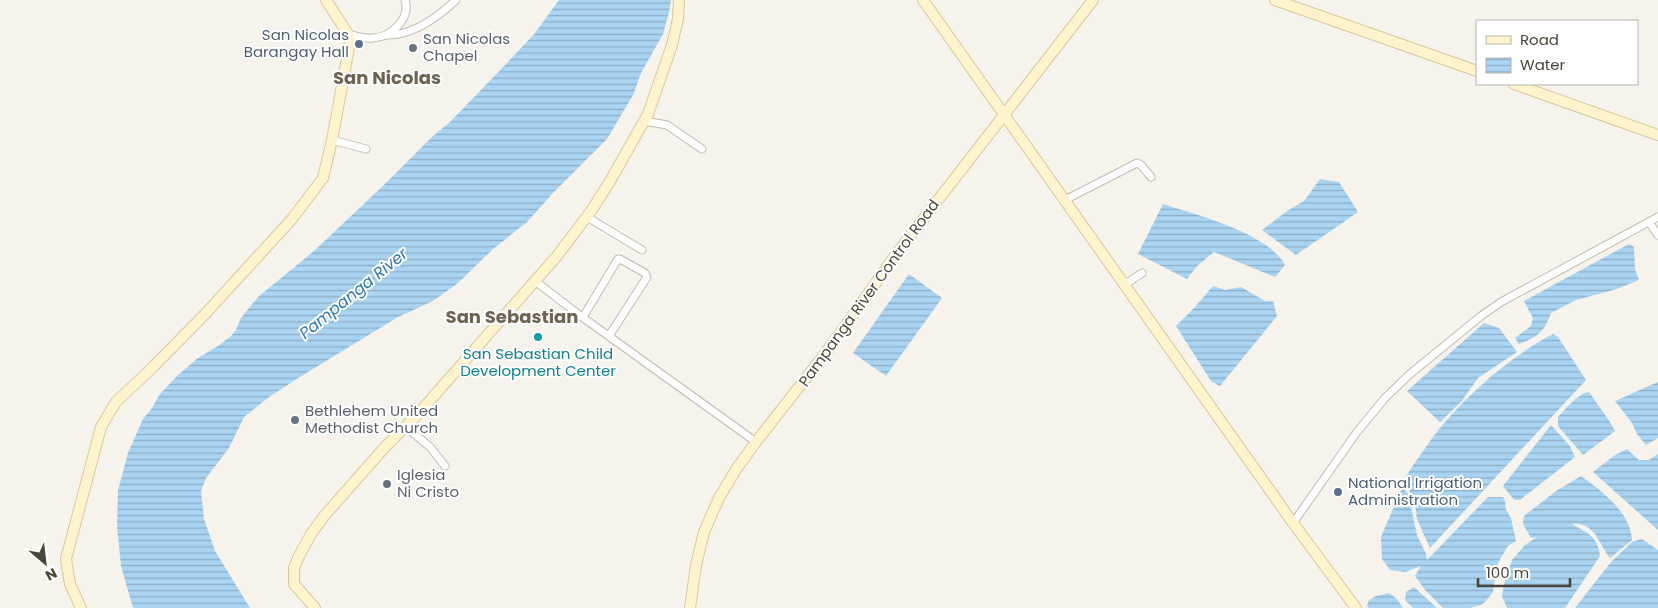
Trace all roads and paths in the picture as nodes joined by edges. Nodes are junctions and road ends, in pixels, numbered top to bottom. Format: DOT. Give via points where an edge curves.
graph roads {
  1 [pos="326,0"];
  2 [pos="405,0"];
  3 [pos="456,0"];
  4 [pos="679,0"];
  5 [pos="923,0"];
  6 [pos="1093,0"];
  7 [pos="1275,0"];
  8 [pos="348,34"];
  9 [pos="386,35"];
  10 [pos="1476,71"];
  11 [pos="1517,85"];
  12 [pos="1004,116"];
  13 [pos="644,122"];
  14 [pos="1658,135"];
  15 [pos="332,140"];
  16 [pos="366,149"];
  17 [pos="702,149"];
  18 [pos="1151,177"];
  19 [pos="1065,200"];
  20 [pos="586,217"];
  21 [pos="1658,217"];
  22 [pos="1649,222"];
  23 [pos="1656,232"];
  24 [pos="642,250"];
  25 [pos="1142,273"];
  26 [pos="536,281"];
  27 [pos="1124,285"];
  28 [pos="583,317"];
  29 [pos="609,336"];
  30 [pos="406,427"];
  31 [pos="756,442"];
  32 [pos="445,466"];
  33 [pos="1293,523"];
  34 [pos="81,608"];
  35 [pos="315,608"];
  36 [pos="690,608"];
  37 [pos="1356,608"];
  1 -- 8 [label="street"];
  2 -- 9 [label="street" via="404,18"];
  3 -- 9 [label="street" via="446,10 408,32"];
  4 -- 13 [label="street" via="672,45"];
  5 -- 12 [label="street"];
  6 -- 12 [label="street, Pampanga River Control Road"];
  7 -- 10 [label="street"];
  8 -- 9 [label="street" via="374,38"];
  8 -- 15 [label="street" via="350,42"];
  11 -- 14 [label="street"];
  12 -- 19 [label="street"];
  12 -- 31 [label="street, Pampanga River Control Road"];
  13 -- 17 [label="street" via="667,125"];
  13 -- 20 [label="street"];
  15 -- 16 [label="street"];
  15 -- 34 [label="street" via="323,178 292,219 200,319 116,402 101,427 66,559 70,584"];
  18 -- 19 [label="street" via="1136,163"];
  19 -- 27 [label="street"];
  20 -- 24 [label="street"];
  20 -- 26 [label="street"];
  21 -- 22 [label="street"];
  22 -- 23 [label="street"];
  22 -- 33 [label="street" via="1501,302 1410,374 1357,432"];
  25 -- 27 [label="street"];
  26 -- 28 [label="street"];
  26 -- 30 [label="street"];
  27 -- 33 [label="street"];
  28 -- 29 [label="street"];
  28 -- 29 [label="street" via="618,259 645,273 647,277"];
  29 -- 31 [label="street"];
  30 -- 32 [label="street" via="430,447"];
  30 -- 35 [label="street" via="325,515 299,556 294,568 294,584"];
  31 -- 36 [label="street, Pampanga River Control Road" via="720,498 704,532"];
  33 -- 37 [label="street"];
}
